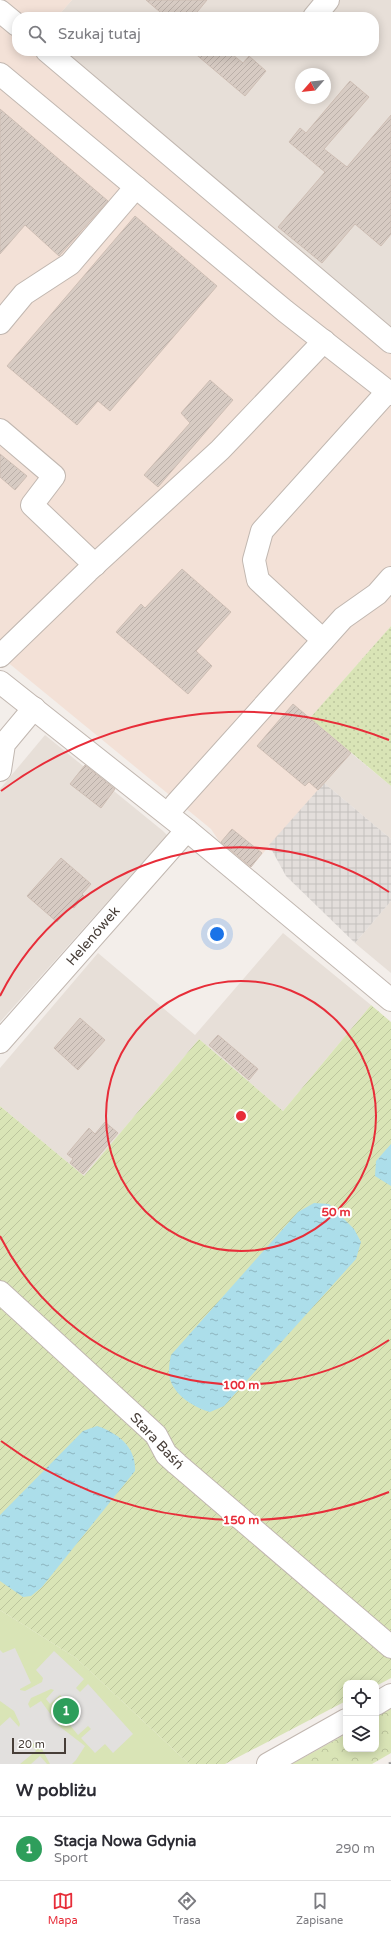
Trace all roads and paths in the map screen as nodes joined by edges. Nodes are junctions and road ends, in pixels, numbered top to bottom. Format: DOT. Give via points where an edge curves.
graph roads {
  1 [pos="328,0"];
  2 [pos="0,11"];
  3 [pos="318,12"];
  4 [pos="12,21"];
  5 [pos="53,56"];
  6 [pos="0,74"];
  7 [pos="136,187"];
  8 [pos="0,323"];
  9 [pos="324,341"];
  10 [pos="391,342"];
  11 [pos="389,392"];
  12 [pos="0,430"];
  13 [pos="95,565"];
  14 [pos="391,578"];
  15 [pos="323,640"];
  16 [pos="5,643"];
  17 [pos="0,682"];
  18 [pos="34,708"];
  19 [pos="0,770"];
  20 [pos="175,805"];
  21 [pos="187,830"];
  22 [pos="391,1000"];
  23 [pos="0,1042"];
  24 [pos="0,1292"];
  25 [pos="391,1647"];
  26 [pos="391,1695"];
  27 [pos="379,1702"];
  28 [pos="343,1722"];
  29 [pos="268,1764"];
  1 -- 3 [label="street"];
  2 -- 4 [label="street"];
  5 -- 10 [label="street"];
  6 -- 7 [label="street"];
  7 -- 8 [label="street" via="70,264 24,294"];
  7 -- 9 [label="street"];
  9 -- 11 [label="street"];
  9 -- 13 [label="street" via="220,450"];
  11 -- 15 [label="street" via="262,531 254,560 258,580"];
  12 -- 13 [label="street" via="54,476 32,505"];
  13 -- 16 [label="street"];
  14 -- 15 [label="street" via="377,594 343,618"];
  15 -- 20 [label="street"];
  17 -- 18 [label="street"];
  18 -- 19 [label="street" via="4,744"];
  18 -- 21 [label="street"];
  21 -- 22 [label="street"];
  21 -- 23 [label="street, Helenówek"];
  24 -- 25 [label="street, Stara Baśń" via="156,1435 166,1454 177,1464"];
  26 -- 27 [label="street"];
  28 -- 29 [label="street"];
}
